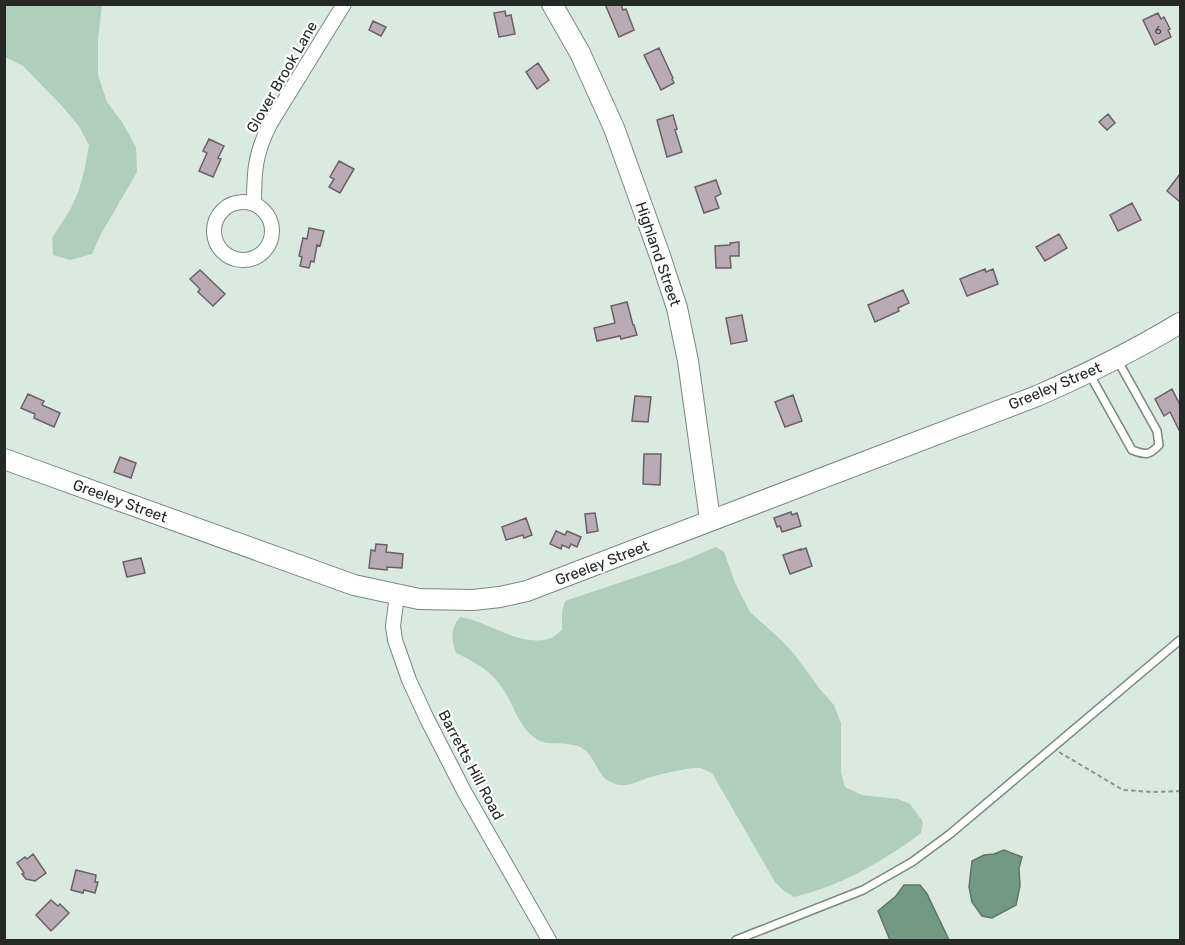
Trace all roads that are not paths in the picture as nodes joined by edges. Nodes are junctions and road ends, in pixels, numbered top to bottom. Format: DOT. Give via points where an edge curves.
graph roads {
  1 [pos="344,4"];
  2 [pos="552,4"];
  3 [pos="254,204"];
  4 [pos="1180,323"];
  5 [pos="1116,359"];
  6 [pos="1089,373"];
  7 [pos="4,459"];
  8 [pos="710,520"];
  9 [pos="397,595"];
  10 [pos="1180,640"];
  11 [pos="549,940"];
  12 [pos="736,940"];
  1 -- 3 [label="street, Glover Brook Lane" via="261,143 254,173"];
  2 -- 8 [label="street, Highland Street" via="580,53 610,120 677,308"];
  3 -- 3 [label="street" via="227,207 216,222 216,240 235,259 255,258 269,245 272,226 262,209"];
  4 -- 5 [label="street, Greeley Street"];
  5 -- 6 [label="street, Greeley Street"];
  5 -- 6 [label="lane" via="1157,431 1159,445 1153,451 1144,454 1132,450"];
  6 -- 8 [label="street, Greeley Street"];
  7 -- 9 [label="street, Greeley Street" via="313,571"];
  8 -- 9 [label="street, Greeley Street" via="527,591 446,601"];
  9 -- 11 [label="street, Barretts Hill Road" via="393,626 409,680 465,792"];
  10 -- 12 [label="lane" via="912,862 862,890"];
}
